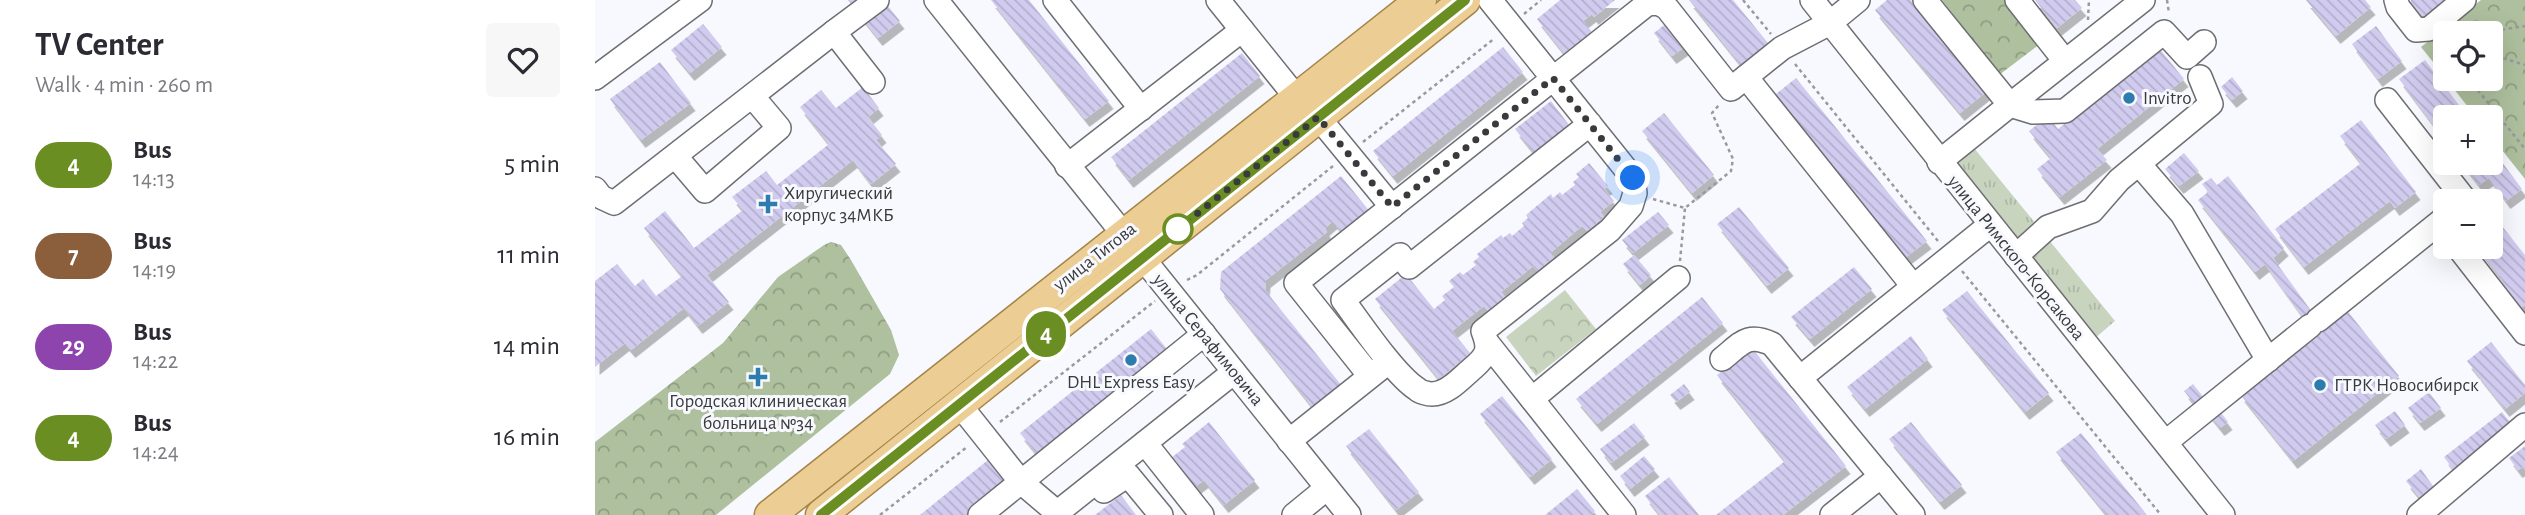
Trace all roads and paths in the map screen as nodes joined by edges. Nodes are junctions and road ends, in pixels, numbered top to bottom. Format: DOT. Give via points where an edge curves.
graph roads {
  1 [pos="700,0"];
  2 [pos="877,0"];
  3 [pos="1055,0"];
  4 [pos="1218,0"];
  5 [pos="1421,0"];
  6 [pos="1465,0"];
  7 [pos="1490,0"];
  8 [pos="1812,0"];
  9 [pos="1858,0"];
  10 [pos="1925,0"];
  11 [pos="2017,0"];
  12 [pos="2143,0"];
  13 [pos="2396,0"];
  14 [pos="2464,0"];
  15 [pos="943,3"];
  16 [pos="1830,23"];
  17 [pos="2525,26"];
  18 [pos="1242,30"];
  19 [pos="2503,30"];
  20 [pos="834,32"];
  21 [pos="2204,42"];
  22 [pos="2503,58"];
  23 [pos="2065,61"];
  24 [pos="2525,65"];
  25 [pos="2200,77"];
  26 [pos="595,78"];
  27 [pos="1553,78"];
  28 [pos="873,82"];
  29 [pos="1739,83"];
  30 [pos="2479,91"];
  31 [pos="753,97"];
  32 [pos="1296,97"];
  33 [pos="2387,100"];
  34 [pos="2010,105"];
  35 [pos="1141,109"];
  36 [pos="1318,117"];
  37 [pos="1590,124"];
  38 [pos="2525,149"];
  39 [pos="676,157"];
  40 [pos="1939,162"];
  41 [pos="2139,164"];
  42 [pos="1067,166"];
  43 [pos="595,189"];
  44 [pos="2457,189"];
  45 [pos="1635,193"];
  46 [pos="1392,207"];
  47 [pos="1685,208"];
  48 [pos="1990,225"];
  49 [pos="2433,232"];
  50 [pos="1122,235"];
  51 [pos="2016,256"];
  52 [pos="1141,258"];
  53 [pos="2467,259"];
  54 [pos="1678,278"];
  55 [pos="1913,286"];
  56 [pos="1169,290"];
  57 [pos="2525,333"];
  58 [pos="1204,334"];
  59 [pos="1489,345"];
  60 [pos="1722,359"];
  61 [pos="1390,360"];
  62 [pos="2268,360"];
  63 [pos="1234,372"];
  64 [pos="1370,376"];
  65 [pos="1800,378"];
  66 [pos="1532,399"];
  67 [pos="959,404"];
  68 [pos="2525,425"];
  69 [pos="983,435"];
  70 [pos="1289,441"];
  71 [pos="2166,442"];
  72 [pos="1145,443"];
  73 [pos="1881,476"];
  74 [pos="1021,482"];
  75 [pos="1327,488"];
  76 [pos="1064,514"];
  77 [pos="770,515"];
  78 [pos="821,515"];
  79 [pos="880,515"];
  80 [pos="980,515"];
  81 [pos="1161,515"];
  82 [pos="1202,515"];
  83 [pos="1294,515"];
  84 [pos="1349,515"];
  85 [pos="1624,515"];
  86 [pos="1832,515"];
  87 [pos="1913,515"];
  88 [pos="2223,515"];
  89 [pos="2419,515"];
  1 -- 26 [label="street"];
  2 -- 20 [label="street"];
  3 -- 35 [label="street"];
  4 -- 18 [label="street"];
  5 -- 32 [label="main road, улица Титова"];
  6 -- 36 [label="main road, улица Титова"];
  7 -- 27 [label="street"];
  8 -- 16 [label="street, улица Римского-Корсакова"];
  9 -- 16 [label="street"];
  10 -- 34 [label="street"];
  11 -- 23 [label="street"];
  12 -- 23 [label="street"];
  13 -- 14 [label="street" via="2416,30 2429,29"];
  15 -- 42 [label="street, улица Серафимовича"];
  16 -- 29 [label="street" via="1782,48"];
  16 -- 40 [label="street, улица Римского-Корсакова"];
  17 -- 19 [label="path"];
  18 -- 32 [label="street"];
  18 -- 35 [label="street"];
  20 -- 28 [label="street"];
  20 -- 31 [label="street"];
  21 -- 34 [label="street" via="2187,57 2164,32 2065,111 2033,112"];
  22 -- 24 [label="path"];
  23 -- 34 [label="street"];
  25 -- 41 [label="street" via="2211,104"];
  27 -- 29 [label="street" via="1647,4 1658,3"];
  27 -- 37 [label="street"];
  27 -- 46 [label="street"];
  29 -- 47 [label="path" via="1712,113 1734,159 1731,171"];
  29 -- 55 [label="street"];
  30 -- 38 [label="path"];
  31 -- 39 [label="street"];
  31 -- 39 [label="street" via="779,128 705,191"];
  32 -- 50 [label="main road, улица Титова"];
  33 -- 44 [label="street"];
  34 -- 40 [label="street"];
  35 -- 42 [label="street"];
  36 -- 46 [label="street"];
  36 -- 52 [label="main road, улица Титова"];
  37 -- 45 [label="street" via="1633,178"];
  37 -- 61 [label="street" via="1409,267 1400,255 1343,300"];
  39 -- 43 [label="street" via="614,203"];
  40 -- 48 [label="street, улица Римского-Корсакова"];
  41 -- 51 [label="street" via="2092,211 2048,227"];
  41 -- 62 [label="street" via="2182,214"];
  42 -- 50 [label="street, улица Серафимовича"];
  45 -- 47 [label="path"];
  45 -- 59 [label="street" via="1631,206 1609,230 1483,331"];
  46 -- 64 [label="street" via="1296,283"];
  47 -- 54 [label="path"];
  48 -- 51 [label="street, улица Римского-Корсакова"];
  48 -- 55 [label="street"];
  49 -- 62 [label="street"];
  50 -- 52 [label="street, улица Серафимовича"];
  50 -- 77 [label="main road, улица Титова"];
  51 -- 71 [label="street, улица Римского-Корсакова"];
  52 -- 56 [label="street, улица Серафимовича"];
  52 -- 67 [label="main road, улица Титова"];
  53 -- 57 [label="street"];
  54 -- 66 [label="street"];
  55 -- 65 [label="street"];
  56 -- 58 [label="street, улица Серафимовича"];
  56 -- 69 [label="path"];
  58 -- 63 [label="street, улица Серафимовича"];
  58 -- 74 [label="street"];
  59 -- 61 [label="street" via="1477,365 1442,393 1417,390"];
  59 -- 66 [label="street"];
  60 -- 65 [label="street" via="1744,341 1762,339 1772,344"];
  61 -- 64 [label="street"];
  62 -- 71 [label="street"];
  63 -- 70 [label="street, улица Серафимовича"];
  63 -- 72 [label="street"];
  64 -- 70 [label="street"];
  65 -- 73 [label="street"];
  66 -- 85 [label="street"];
  67 -- 69 [label="street"];
  67 -- 78 [label="main road, улица Титова"];
  68 -- 89 [label="street"];
  69 -- 74 [label="street"];
  69 -- 79 [label="path"];
  70 -- 75 [label="street, улица Серафимовича"];
  71 -- 88 [label="street, улица Римского-Корсакова"];
  72 -- 76 [label="street"];
  72 -- 82 [label="street"];
  73 -- 86 [label="street"];
  73 -- 87 [label="street"];
  74 -- 76 [label="street"];
  74 -- 80 [label="street"];
  75 -- 83 [label="street"];
  75 -- 84 [label="street, улица Серафимовича"];
  76 -- 81 [label="street" via="1128,475"];
}
